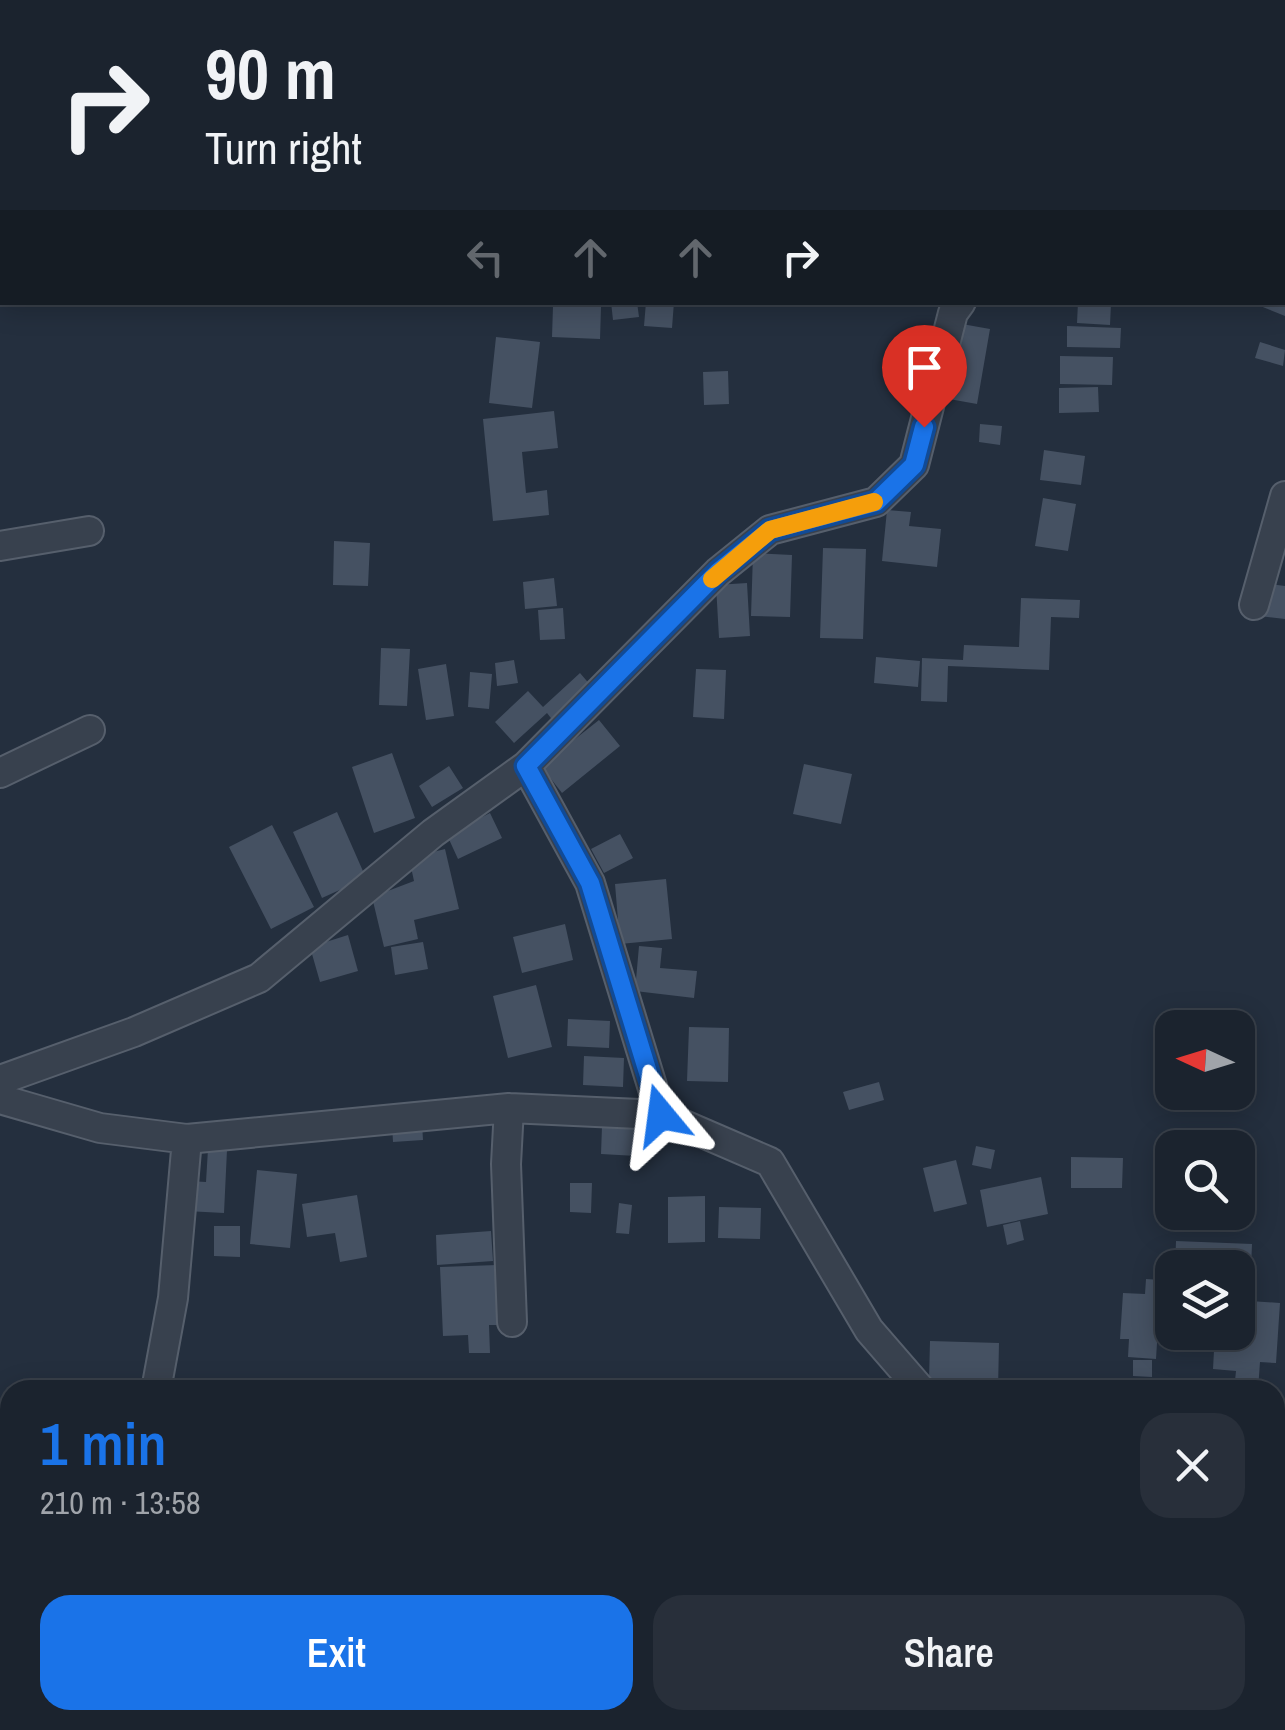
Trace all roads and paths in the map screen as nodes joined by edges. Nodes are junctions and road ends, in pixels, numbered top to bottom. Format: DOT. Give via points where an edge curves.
graph roads {
  1 [pos="960,305"];
  2 [pos="1285,496"];
  3 [pos="89,531"];
  4 [pos="0,546"];
  5 [pos="1254,605"];
  6 [pos="90,730"];
  7 [pos="526,766"];
  8 [pos="0,774"];
  9 [pos="0,1080"];
  10 [pos="0,1099"];
  11 [pos="509,1108"];
  12 [pos="661,1115"];
  13 [pos="187,1139"];
  14 [pos="512,1322"];
  15 [pos="158,1380"];
  16 [pos="912,1380"];
  1 -- 7 [label="street" via="914,465 876,502 770,530 718,572"];
  2 -- 5 [label="street"];
  3 -- 4 [label="street"];
  6 -- 8 [label="street"];
  7 -- 9 [label="street" via="433,833 259,978"];
  7 -- 12 [label="street" via="590,883"];
  10 -- 13 [label="street" via="100,1128"];
  11 -- 12 [label="street"];
  11 -- 13 [label="street"];
  11 -- 14 [label="street"];
  12 -- 16 [label="street" via="770,1162 869,1330"];
  13 -- 15 [label="street" via="173,1298"];
}
